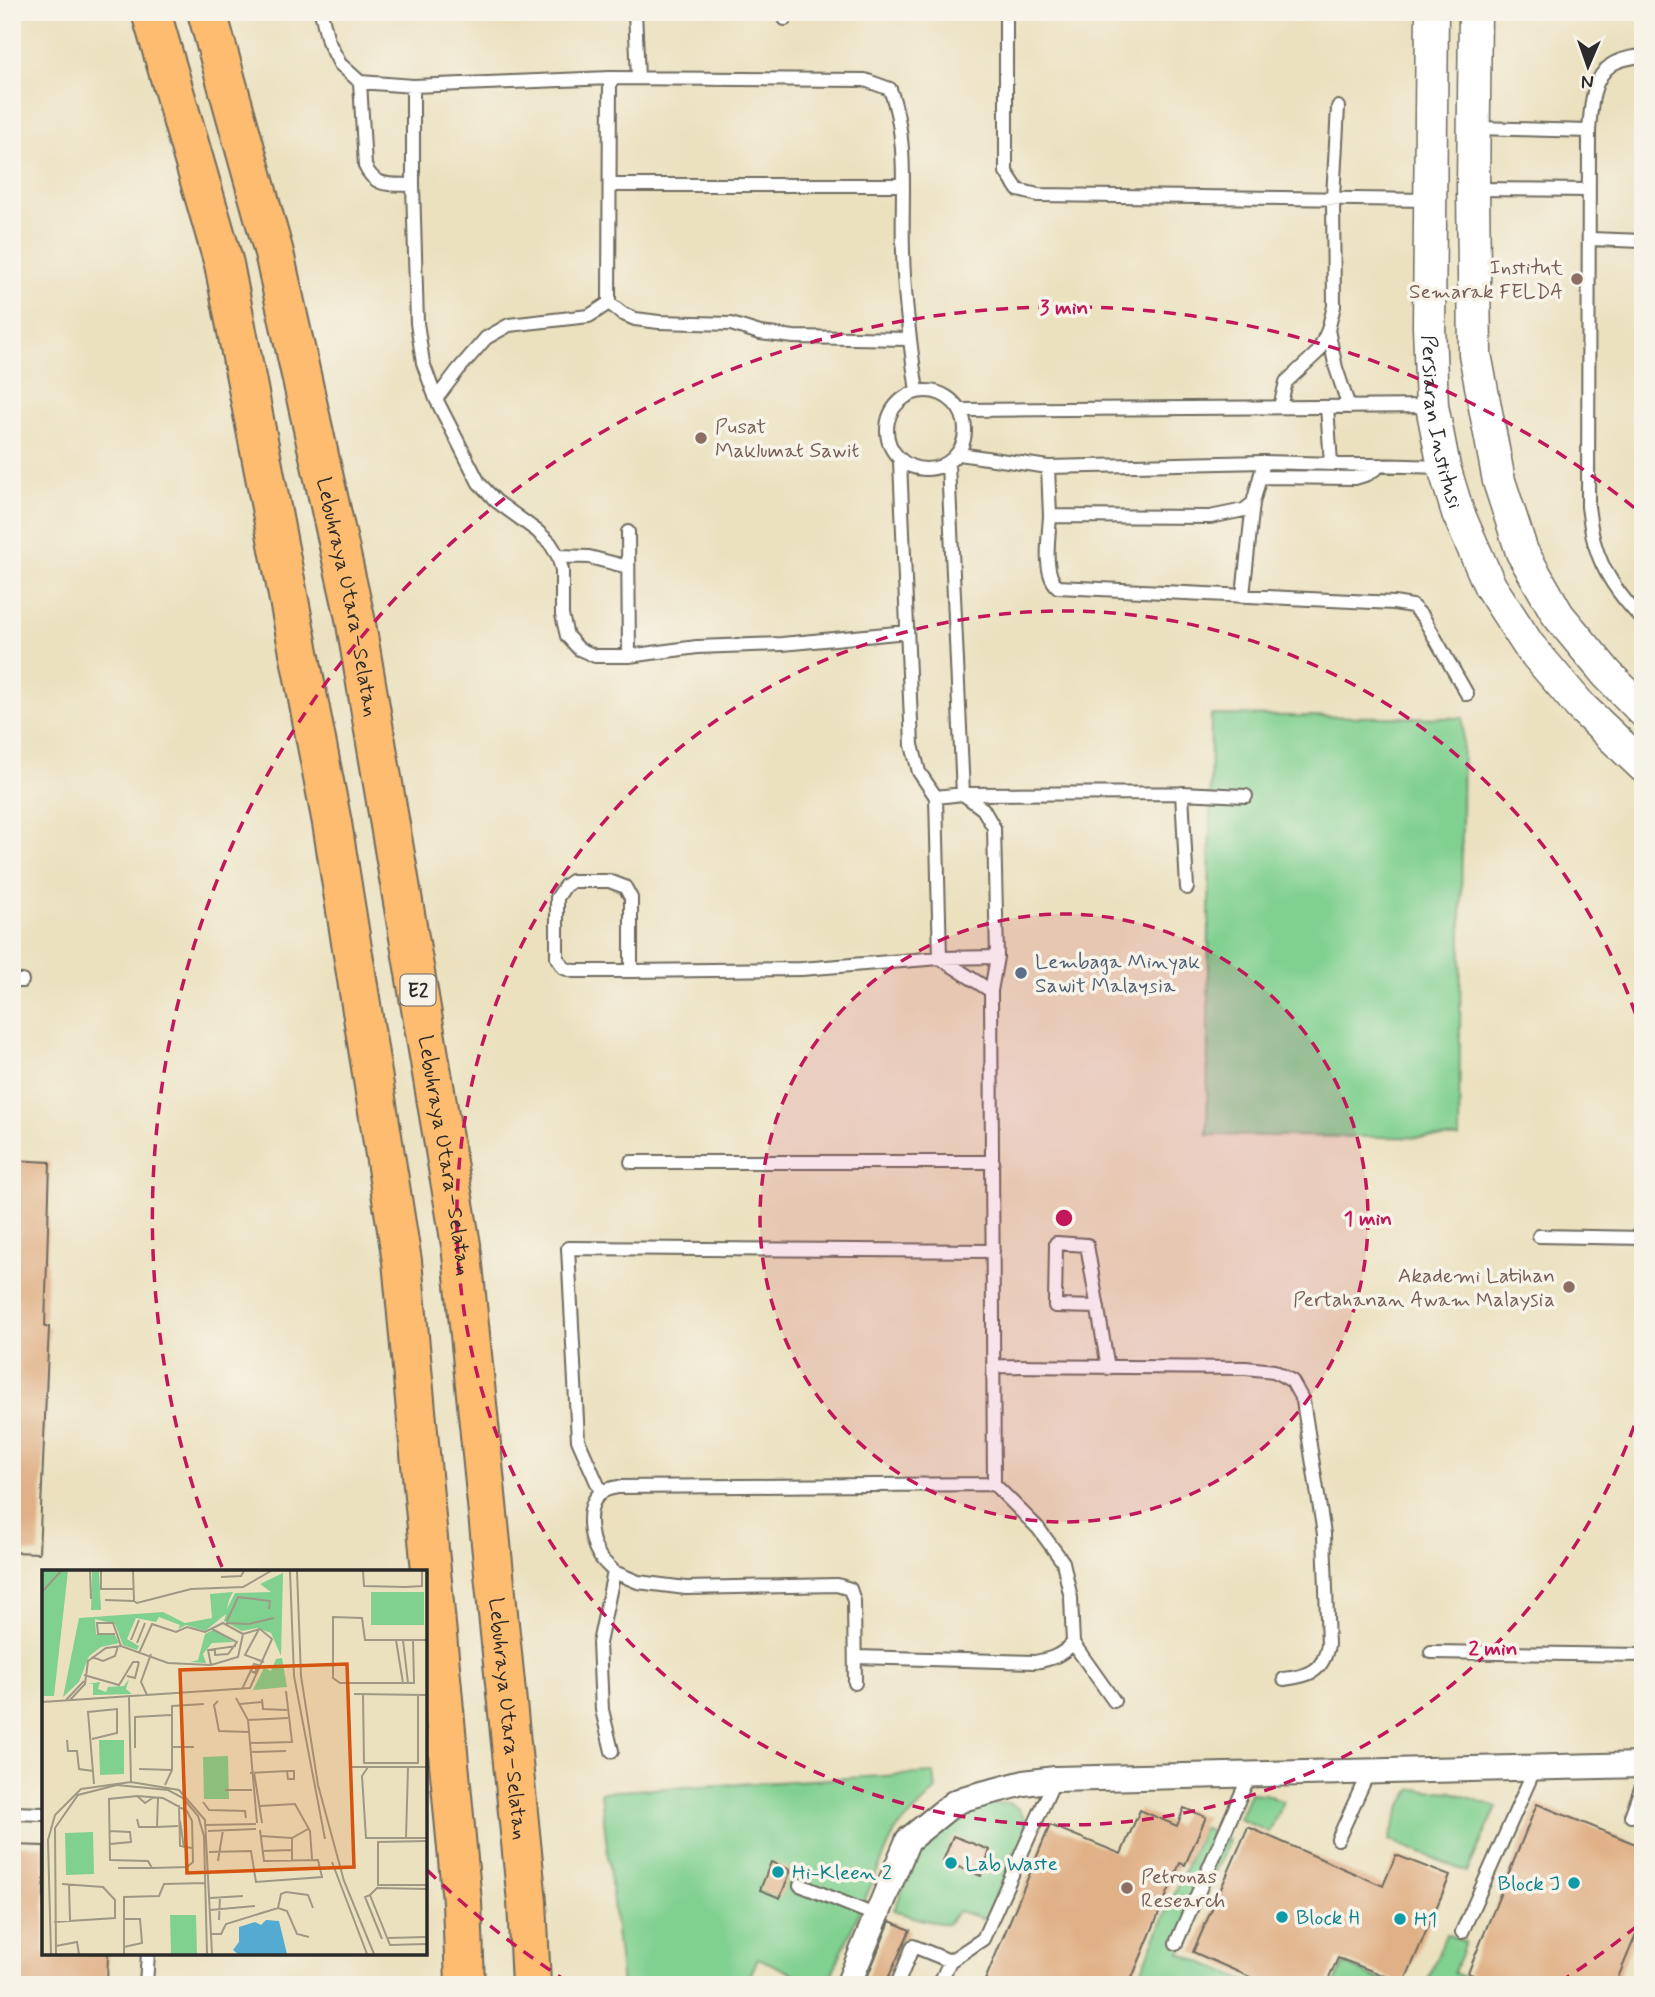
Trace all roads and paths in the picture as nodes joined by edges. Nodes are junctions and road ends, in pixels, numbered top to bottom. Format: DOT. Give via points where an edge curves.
graph roads {
  1 [pos="151,12"];
  2 [pos="207,12"];
  3 [pos="321,12"];
  4 [pos="635,12"];
  5 [pos="1006,12"];
  6 [pos="1432,12"];
  7 [pos="1475,12"];
  8 [pos="1643,56"];
  9 [pos="610,78"];
  10 [pos="638,78"];
  11 [pos="359,82"];
  12 [pos="413,86"];
  13 [pos="1338,107"];
  14 [pos="1475,128"];
  15 [pos="1589,131"];
  16 [pos="611,184"];
  17 [pos="412,185"];
  18 [pos="903,185"];
  19 [pos="1473,189"];
  20 [pos="1589,190"];
  21 [pos="1333,198"];
  22 [pos="1429,200"];
  23 [pos="1590,239"];
  24 [pos="1643,242"];
  25 [pos="609,303"];
  26 [pos="1328,330"];
  27 [pos="909,340"];
  28 [pos="917,391"];
  29 [pos="436,398"];
  30 [pos="1432,406"];
  31 [pos="1280,407"];
  32 [pos="1327,407"];
  33 [pos="1349,407"];
  34 [pos="961,410"];
  35 [pos="959,454"];
  36 [pos="900,461"];
  37 [pos="1264,462"];
  38 [pos="1331,463"];
  39 [pos="948,464"];
  40 [pos="1382,465"];
  41 [pos="1048,467"];
  42 [pos="1444,467"];
  43 [pos="1260,477"];
  44 [pos="1253,503"];
  45 [pos="1050,516"];
  46 [pos="628,532"];
  47 [pos="558,556"];
  48 [pos="628,567"];
  49 [pos="1243,595"];
  50 [pos="1643,620"];
  51 [pos="908,632"];
  52 [pos="629,656"];
  53 [pos="1466,694"];
  54 [pos="1643,710"];
  55 [pos="1643,766"];
  56 [pos="1182,793"];
  57 [pos="964,794"];
  58 [pos="1245,796"];
  59 [pos="936,797"];
  60 [pos="1186,888"];
  61 [pos="998,957"];
  62 [pos="940,958"];
  63 [pos="631,971"];
  64 [pos="991,991"];
  65 [pos="631,1162"];
  66 [pos="993,1162"];
  67 [pos="1539,1236"];
  68 [pos="1643,1238"];
  69 [pos="993,1251"];
  70 [pos="1098,1307"];
  71 [pos="993,1366"];
  72 [pos="1108,1367"];
  73 [pos="994,1484"];
  74 [pos="601,1492"];
  75 [pos="614,1572"];
  76 [pos="1073,1643"];
  77 [pos="1432,1652"];
  78 [pos="1643,1655"];
  79 [pos="856,1657"];
  80 [pos="1284,1679"];
  81 [pos="855,1683"];
  82 [pos="1114,1701"];
  83 [pos="612,1751"];
  84 [pos="1643,1765"];
  85 [pos="1535,1768"];
  86 [pos="1368,1772"];
  87 [pos="1250,1774"];
  88 [pos="1055,1779"];
  89 [pos="1643,1783"];
  90 [pos="12,1813"];
  91 [pos="42,1814"];
  92 [pos="1631,1816"];
  93 [pos="1338,1839"];
  94 [pos="800,1885"];
  95 [pos="877,1916"];
  96 [pos="1462,1932"];
  97 [pos="1176,1943"];
  98 [pos="148,1955"];
  99 [pos="950,1961"];
  100 [pos="146,1985"];
  101 [pos="465,1985"];
  102 [pos="531,1985"];
  103 [pos="848,1985"];
  104 [pos="897,1985"];
  105 [pos="939,1985"];
  1 -- 101 [label="highway" via="224,264 332,822 400,1247 462,1902"];
  2 -- 102 [label="highway, Lebuhraya Utara–Selatan / E2" via="274,253 355,618 461,1245 526,1889"];
  3 -- 11 [label="lane" via="340,64"];
  4 -- 10 [label="lane"];
  5 -- 21 [label="lane" via="1006,172 1017,190 1038,195"];
  6 -- 22 [label="street, Persiaran Institusi"];
  7 -- 14 [label="street, Persiaran Institusi"];
  8 -- 15 [label="lane" via="1611,64 1598,80"];
  9 -- 10 [label="lane"];
  9 -- 12 [label="lane"];
  9 -- 16 [label="lane"];
  10 -- 18 [label="lane" via="865,80 890,89 899,112"];
  11 -- 12 [label="lane"];
  11 -- 17 [label="lane" via="365,166 370,177 382,183"];
  12 -- 17 [label="lane"];
  13 -- 21 [label="lane"];
  14 -- 15 [label="lane"];
  14 -- 19 [label="street, Persiaran Institusi"];
  15 -- 20 [label="lane"];
  16 -- 18 [label="lane"];
  16 -- 25 [label="lane"];
  17 -- 29 [label="lane" via="417,323 423,363"];
  18 -- 27 [label="lane"];
  19 -- 20 [label="lane"];
  19 -- 54 [label="street, Persiaran Institusi" via="1475,354 1499,481 1514,528 1522,552 1558,615"];
  20 -- 23 [label="lane"];
  21 -- 22 [label="lane"];
  21 -- 26 [label="lane" via="1334,306"];
  22 -- 30 [label="street, Persiaran Institusi"];
  23 -- 24 [label="lane"];
  23 -- 50 [label="lane" via="1588,507 1595,546 1612,582"];
  25 -- 27 [label="lane" via="635,319 659,322 731,324 794,337"];
  25 -- 29 [label="lane" via="589,316 509,325 498,331 486,338"];
  26 -- 31 [label="lane" via="1318,352 1286,382"];
  26 -- 33 [label="lane"];
  27 -- 28 [label="lane"];
  28 -- 34 [label="lane" via="942,394"];
  28 -- 36 [label="lane" via="897,402 887,421 887,443"];
  29 -- 47 [label="lane" via="479,483 550,543"];
  30 -- 33 [label="lane"];
  30 -- 42 [label="street, Persiaran Institusi"];
  31 -- 32 [label="lane"];
  31 -- 34 [label="lane"];
  32 -- 33 [label="lane"];
  32 -- 38 [label="lane"];
  34 -- 35 [label="lane" via="966,432"];
  35 -- 39 [label="lane"];
  35 -- 41 [label="lane"];
  36 -- 39 [label="lane" via="923,471"];
  36 -- 51 [label="lane"];
  37 -- 38 [label="lane"];
  37 -- 41 [label="lane"];
  37 -- 43 [label="lane"];
  38 -- 40 [label="lane"];
  39 -- 57 [label="lane"];
  40 -- 42 [label="lane"];
  40 -- 43 [label="lane" via="1354,478"];
  41 -- 45 [label="lane"];
  42 -- 55 [label="street, Persiaran Institusi" via="1458,513 1490,586 1523,636 1581,707"];
  43 -- 44 [label="lane"];
  44 -- 45 [label="lane" via="1244,510 1210,517"];
  44 -- 49 [label="lane"];
  45 -- 49 [label="lane" via="1048,566 1051,582 1058,587"];
  46 -- 48 [label="lane"];
  47 -- 48 [label="lane" via="589,557"];
  47 -- 52 [label="lane" via="567,636 579,649 595,656"];
  48 -- 52 [label="lane"];
  49 -- 53 [label="lane" via="1412,606 1423,617"];
  51 -- 52 [label="lane"];
  51 -- 59 [label="lane" via="912,745 919,772"];
  56 -- 57 [label="lane"];
  56 -- 58 [label="lane"];
  56 -- 60 [label="lane"];
  57 -- 59 [label="lane"];
  57 -- 61 [label="lane" via="983,809 993,828"];
  59 -- 62 [label="lane"];
  61 -- 62 [label="lane"];
  61 -- 64 [label="lane"];
  62 -- 63 [label="lane" via="801,969"];
  62 -- 64 [label="lane"];
  63 -- 63 [label="lane" via="631,898 625,887 609,881 572,881 557,898 557,958 573,971"];
  64 -- 66 [label="lane"];
  65 -- 66 [label="lane"];
  66 -- 69 [label="lane"];
  67 -- 68 [label="lane"];
  69 -- 71 [label="lane"];
  69 -- 74 [label="lane" via="568,1248 578,1440"];
  70 -- 70 [label="lane" via="1087,1245 1056,1244 1055,1306"];
  70 -- 72 [label="lane"];
  71 -- 72 [label="lane"];
  71 -- 73 [label="lane"];
  72 -- 80 [label="lane" via="1246,1368 1274,1371 1292,1381 1303,1401 1324,1534 1328,1645 1318,1668"];
  73 -- 74 [label="lane" via="642,1485"];
  73 -- 76 [label="lane" via="1038,1528 1063,1562 1071,1598"];
  74 -- 75 [label="lane" via="589,1525 599,1556"];
  75 -- 79 [label="lane" via="638,1582 686,1588 838,1585 850,1589"];
  75 -- 83 [label="lane" via="599,1643 602,1710"];
  76 -- 79 [label="lane" via="1052,1659 1035,1661"];
  76 -- 82 [label="lane"];
  77 -- 78 [label="lane"];
  79 -- 81 [label="lane"];
  84 -- 85 [label="street"];
  85 -- 86 [label="street"];
  85 -- 96 [label="lane"];
  86 -- 87 [label="street"];
  86 -- 93 [label="lane"];
  87 -- 88 [label="street"];
  87 -- 97 [label="lane"];
  88 -- 95 [label="street" via="954,1803 908,1840"];
  88 -- 99 [label="lane" via="983,1939"];
  89 -- 92 [label="lane"];
  90 -- 91 [label="lane"];
  94 -- 95 [label="lane"];
  95 -- 103 [label="street"];
  98 -- 100 [label="lane"];
  99 -- 104 [label="lane" via="913,1946"];
  99 -- 105 [label="lane"];
}
